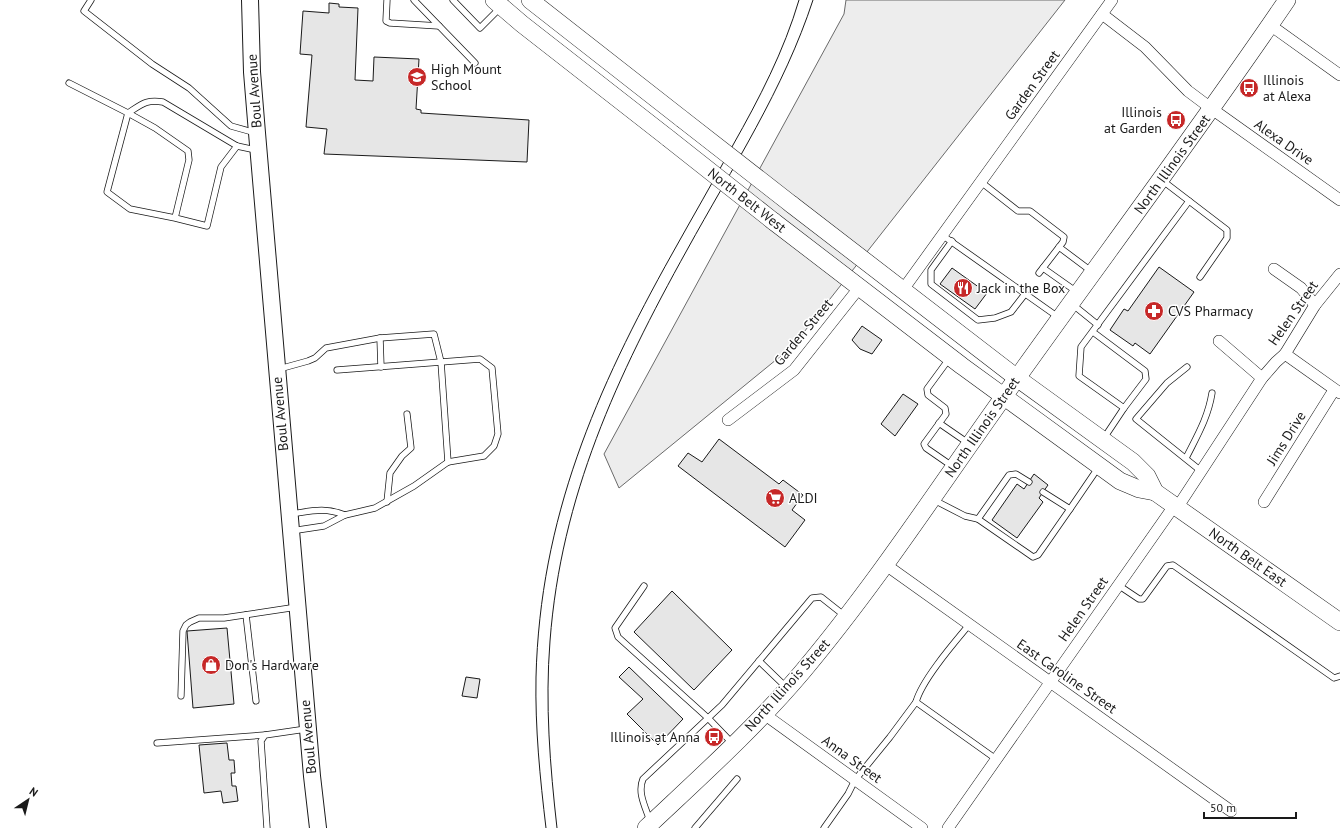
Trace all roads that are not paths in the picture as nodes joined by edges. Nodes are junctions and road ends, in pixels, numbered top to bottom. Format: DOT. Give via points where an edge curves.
graph roads {
  1 [pos="91,0"];
  2 [pos="250,0"];
  3 [pos="387,0"];
  4 [pos="414,0"];
  5 [pos="453,0"];
  6 [pos="530,0"];
  7 [pos="1112,0"];
  8 [pos="1287,0"];
  9 [pos="498,4"];
  10 [pos="1102,14"];
  11 [pos="1270,25"];
  12 [pos="439,26"];
  13 [pos="475,63"];
  14 [pos="1338,71"];
  15 [pos="70,83"];
  16 [pos="1212,110"];
  17 [pos="128,113"];
  18 [pos="257,133"];
  19 [pos="237,146"];
  20 [pos="258,150"];
  21 [pos="1161,180"];
  22 [pos="981,182"];
  23 [pos="1340,200"];
  24 [pos="1189,201"];
  25 [pos="175,218"];
  26 [pos="947,238"];
  27 [pos="1059,247"];
  28 [pos="1043,268"];
  29 [pos="1274,269"];
  30 [pos="1040,273"];
  31 [pos="1093,273"];
  32 [pos="1340,274"];
  33 [pos="1200,277"];
  34 [pos="859,288"];
  35 [pos="902,291"];
  36 [pos="1025,294"];
  37 [pos="1075,298"];
  38 [pos="1315,306"];
  39 [pos="1060,319"];
  40 [pos="1098,325"];
  41 [pos="1093,332"];
  42 [pos="380,338"];
  43 [pos="1219,341"];
  44 [pos="1285,354"];
  45 [pos="950,357"];
  46 [pos="441,362"];
  47 [pos="382,367"];
  48 [pos="1187,367"];
  49 [pos="276,370"];
  50 [pos="338,370"];
  51 [pos="1017,378"];
  52 [pos="1262,378"];
  53 [pos="1337,392"];
  54 [pos="1212,393"];
  55 [pos="1004,397"];
  56 [pos="1124,408"];
  57 [pos="407,414"];
  58 [pos="728,420"];
  59 [pos="939,423"];
  60 [pos="1102,440"];
  61 [pos="970,445"];
  62 [pos="1186,458"];
  63 [pos="448,462"];
  64 [pos="1099,466"];
  65 [pos="954,468"];
  66 [pos="1201,471"];
  67 [pos="1029,482"];
  68 [pos="1043,492"];
  69 [pos="1155,492"];
  70 [pos="932,499"];
  71 [pos="387,502"];
  72 [pos="1264,502"];
  73 [pos="1176,507"];
  74 [pos="1070,510"];
  75 [pos="289,514"];
  76 [pos="345,514"];
  77 [pos="978,519"];
  78 [pos="291,531"];
  79 [pos="886,565"];
  80 [pos="1118,585"];
  81 [pos="644,586"];
  82 [pos="297,607"];
  83 [pos="246,615"];
  84 [pos="847,617"];
  85 [pos="1340,622"];
  86 [pos="969,624"];
  87 [pos="759,661"];
  88 [pos="1340,676"];
  89 [pos="1050,682"];
  90 [pos="788,688"];
  91 [pos="181,696"];
  92 [pos="256,701"];
  93 [pos="916,702"];
  94 [pos="764,714"];
  95 [pos="708,718"];
  96 [pos="308,729"];
  97 [pos="265,735"];
  98 [pos="157,743"];
  99 [pos="733,744"];
  100 [pos="996,758"];
  101 [pos="737,778"];
  102 [pos="855,780"];
  103 [pos="1232,812"];
  104 [pos="649,826"];
  105 [pos="266,828"];
  106 [pos="318,828"];
  107 [pos="695,828"];
  108 [pos="824,828"];
  109 [pos="922,828"];
  110 [pos="948,828"];
  1 -- 18 [label="lane" via="84,11 152,64 188,88 231,126"];
  2 -- 18 [label="street, Boul Avenue"];
  3 -- 12 [label="lane" via="386,21"];
  4 -- 12 [label="lane"];
  5 -- 9 [label="lane" via="480,28"];
  6 -- 35 [label="main road, North Belt West, bridge"];
  7 -- 10 [label="street, Garden Street"];
  8 -- 11 [label="main road, North Illinois Street"];
  9 -- 34 [label="main road, North Belt West, bridge"];
  10 -- 16 [label="street" via="1145,46 1188,91"];
  10 -- 22 [label="street, Garden Street"];
  11 -- 14 [label="street"];
  11 -- 16 [label="main road, North Illinois Street"];
  12 -- 13 [label="lane"];
  15 -- 17 [label="lane"];
  16 -- 21 [label="main road, North Illinois Street"];
  16 -- 23 [label="street, Alexa Drive"];
  17 -- 19 [label="lane" via="153,100 163,102"];
  17 -- 25 [label="lane" via="188,150 189,160"];
  17 -- 25 [label="lane" via="107,192 130,209"];
  18 -- 20 [label="street, Boul Avenue"];
  19 -- 20 [label="lane"];
  19 -- 25 [label="lane" via="220,167 207,226"];
  20 -- 49 [label="street, Boul Avenue"];
  21 -- 24 [label="lane"];
  21 -- 31 [label="main road, North Illinois Street"];
  22 -- 26 [label="street, Garden Street"];
  22 -- 27 [label="lane" via="1018,211 1030,211 1064,237"];
  24 -- 33 [label="lane" via="1227,230 1227,238"];
  24 -- 40 [label="lane"];
  26 -- 35 [label="street, Garden Street"];
  26 -- 36 [label="lane"];
  26 -- 36 [label="lane" via="931,270 931,284 978,320 995,318 1011,312"];
  27 -- 28 [label="lane"];
  27 -- 31 [label="lane"];
  28 -- 30 [label="lane"];
  28 -- 37 [label="lane"];
  29 -- 38 [label="street" via="1301,288"];
  31 -- 37 [label="main road, North Illinois Street"];
  32 -- 38 [label="street, Helen Street"];
  34 -- 45 [label="main road, North Belt West"];
  34 -- 58 [label="street, Garden Street" via="794,370"];
  35 -- 51 [label="main road, North Belt West"];
  36 -- 39 [label="lane"];
  37 -- 39 [label="main road, North Illinois Street"];
  37 -- 40 [label="lane"];
  38 -- 44 [label="street, Helen Street"];
  39 -- 51 [label="main road, North Illinois Street"];
  40 -- 41 [label="lane"];
  41 -- 56 [label="lane" via="1081,347 1079,376"];
  41 -- 56 [label="lane" via="1145,371 1146,379"];
  42 -- 46 [label="lane" via="434,334"];
  42 -- 47 [label="lane"];
  42 -- 49 [label="lane" via="326,348 315,358"];
  43 -- 52 [label="street"];
  44 -- 52 [label="street, Helen Street"];
  44 -- 53 [label="street"];
  45 -- 55 [label="main road, North Belt West"];
  45 -- 59 [label="lane" via="928,389 928,395 945,408 946,414"];
  46 -- 47 [label="lane"];
  46 -- 63 [label="lane"];
  46 -- 63 [label="lane" via="480,359 492,368 498,434 494,446 484,456"];
  47 -- 50 [label="lane"];
  48 -- 62 [label="lane" via="1167,383 1136,419"];
  49 -- 75 [label="street, Boul Avenue"];
  51 -- 55 [label="main road, North Illinois Street"];
  51 -- 60 [label="main road, North Belt East"];
  52 -- 66 [label="street, Helen Street"];
  53 -- 72 [label="street, Jims Drive"];
  54 -- 62 [label="lane" via="1209,410"];
  55 -- 61 [label="main road, North Illinois Street"];
  55 -- 64 [label="main road, North Belt East"];
  56 -- 60 [label="lane"];
  57 -- 71 [label="lane" via="411,448 390,473"];
  59 -- 61 [label="lane"];
  59 -- 65 [label="lane" via="924,444"];
  60 -- 69 [label="main road, North Belt East" via="1133,462 1147,476"];
  61 -- 65 [label="main road, North Illinois Street"];
  62 -- 66 [label="lane"];
  63 -- 71 [label="lane"];
  64 -- 69 [label="main road, North Belt East" via="1120,481"];
  64 -- 74 [label="lane"];
  65 -- 70 [label="main road, North Illinois Street"];
  66 -- 73 [label="street, Helen Street"];
  67 -- 77 [label="lane" via="1016,474 1009,475"];
  68 -- 74 [label="lane"];
  69 -- 73 [label="main road, North Belt East"];
  70 -- 77 [label="lane" via="965,516"];
  70 -- 79 [label="main road, North Illinois Street"];
  71 -- 76 [label="lane" via="375,508"];
  73 -- 80 [label="street, Helen Street"];
  73 -- 85 [label="main road, North Belt East"];
  74 -- 77 [label="lane" via="1038,555 1033,557"];
  75 -- 76 [label="lane" via="320,510"];
  75 -- 78 [label="street, Boul Avenue"];
  76 -- 78 [label="lane" via="324,526"];
  78 -- 82 [label="street, Boul Avenue"];
  79 -- 84 [label="main road, North Illinois Street"];
  79 -- 86 [label="street, East Caroline Street"];
  80 -- 88 [label="lane" via="1143,599 1167,566 1173,565 1334,678"];
  80 -- 89 [label="street, Helen Street"];
  81 -- 95 [label="lane" via="615,628 618,637"];
  82 -- 83 [label="lane"];
  82 -- 96 [label="street, Boul Avenue"];
  83 -- 91 [label="lane" via="199,618 186,625 183,631"];
  83 -- 92 [label="lane"];
  84 -- 87 [label="lane" via="821,597 812,598"];
  84 -- 90 [label="main road, North Illinois Street"];
  86 -- 89 [label="street, East Caroline Street"];
  86 -- 93 [label="lane" via="918,694"];
  87 -- 90 [label="lane"];
  87 -- 95 [label="lane"];
  89 -- 100 [label="street, Helen Street"];
  89 -- 103 [label="street, East Caroline Street"];
  90 -- 94 [label="main road, North Illinois Street"];
  93 -- 100 [label="lane"];
  93 -- 102 [label="lane"];
  94 -- 99 [label="main road, North Illinois Street"];
  94 -- 102 [label="street, Anna Street"];
  95 -- 99 [label="lane"];
  95 -- 104 [label="lane" via="643,779 640,786 641,795"];
  96 -- 97 [label="lane"];
  96 -- 106 [label="street, Boul Avenue"];
  97 -- 98 [label="lane"];
  97 -- 105 [label="lane" via="261,741 261,756"];
  99 -- 104 [label="main road, North Illinois Street"];
  100 -- 110 [label="street, Helen Street"];
  101 -- 107 [label="lane"];
  102 -- 108 [label="lane"];
  102 -- 109 [label="street, Anna Street"];
}
